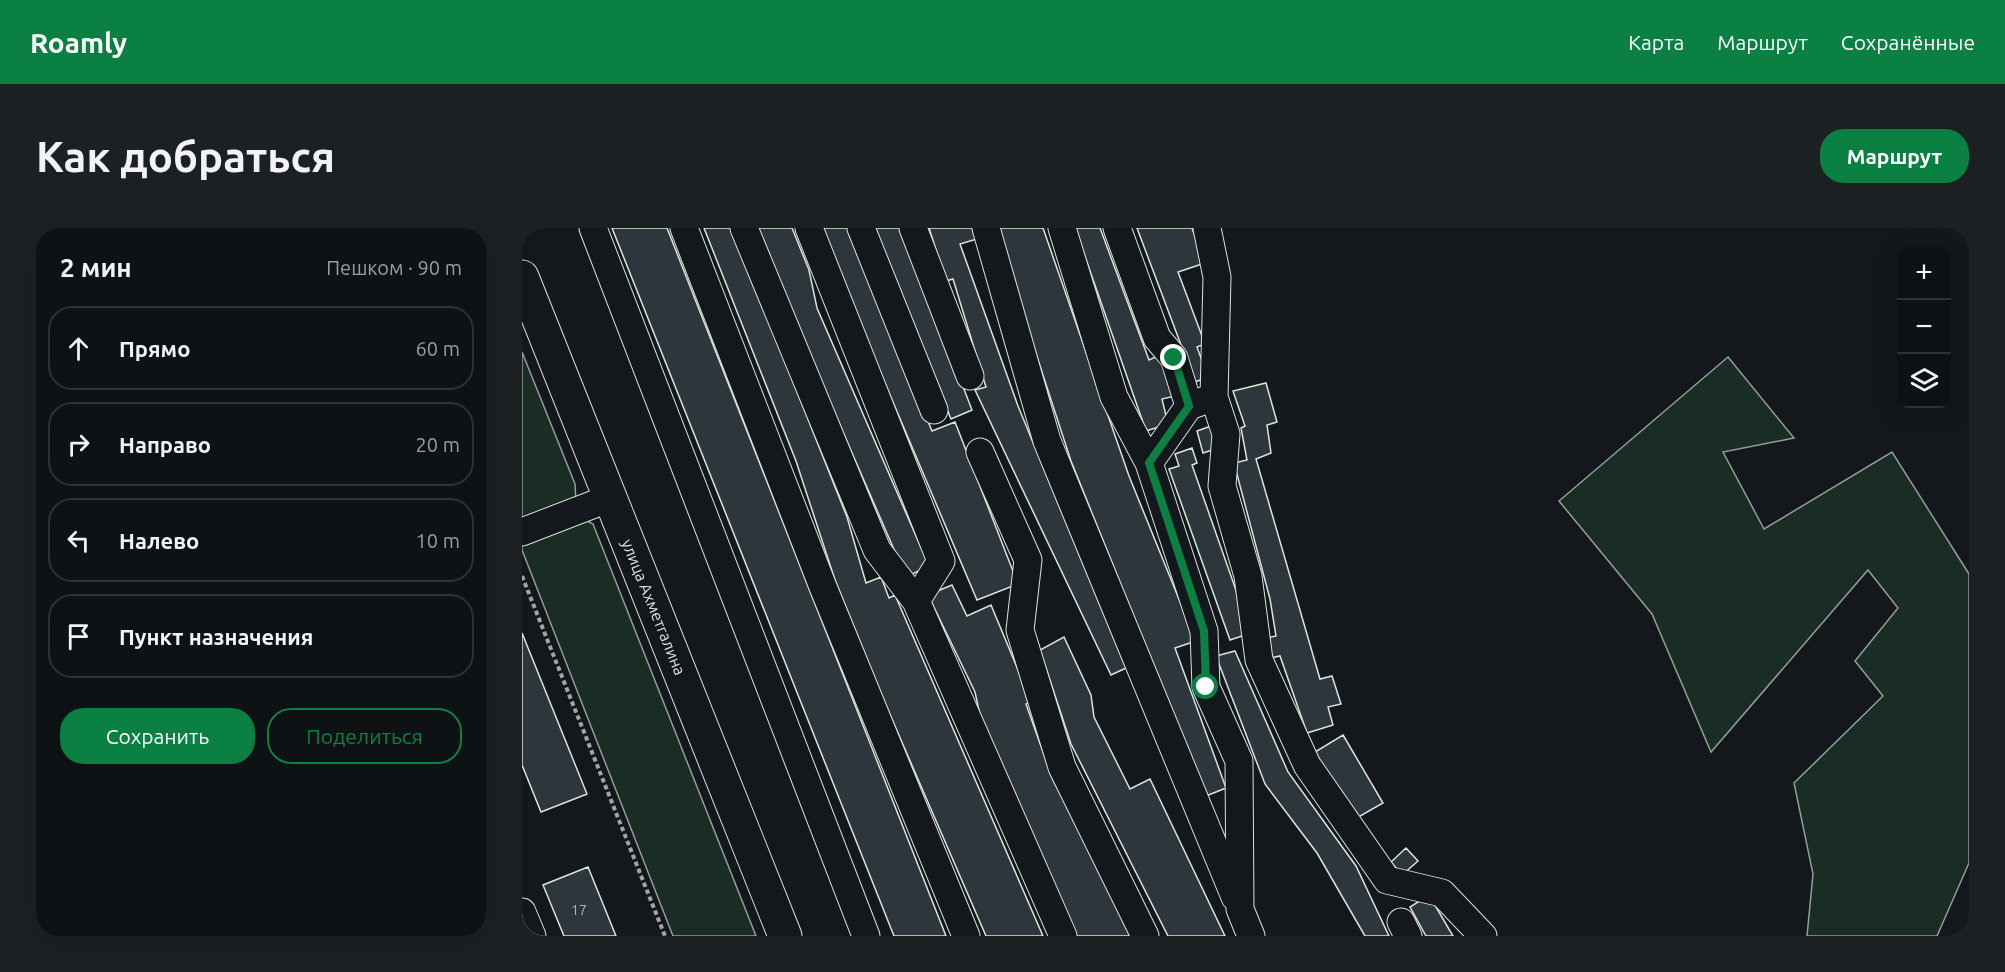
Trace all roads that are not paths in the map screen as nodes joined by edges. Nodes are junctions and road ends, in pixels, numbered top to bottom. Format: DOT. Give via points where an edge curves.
graph roads {
  1 [pos="593,228"];
  2 [pos="684,228"];
  3 [pos="744,228"];
  4 [pos="809,228"];
  5 [pos="861,228"];
  6 [pos="914,228"];
  7 [pos="986,228"];
  8 [pos="1062,228"];
  9 [pos="1117,228"];
  10 [pos="1207,228"];
  11 [pos="522,277"];
  12 [pos="970,376"];
  13 [pos="1214,397"];
  14 [pos="1189,406"];
  15 [pos="934,410"];
  16 [pos="980,452"];
  17 [pos="1149,463"];
  18 [pos="610,498"];
  19 [pos="522,532"];
  20 [pos="916,601"];
  21 [pos="1240,909"];
  22 [pos="522,912"];
  23 [pos="532,936"];
  24 [pos="785,936"];
  25 [pos="866,936"];
  26 [pos="966,936"];
  27 [pos="1063,936"];
  28 [pos="1145,936"];
  29 [pos="1251,936"];
  30 [pos="1483,936"];
  1 -- 25 [label="lane"];
  2 -- 26 [label="lane" via="823,587"];
  3 -- 20 [label="lane" via="877,550"];
  4 -- 20 [label="lane" via="941,561"];
  5 -- 15 [label="lane"];
  6 -- 12 [label="lane"];
  7 -- 21 [label="lane" via="1047,441"];
  8 -- 17 [label="lane" via="1114,397"];
  9 -- 14 [label="lane" via="1157,338 1174,358"];
  10 -- 13 [label="lane" via="1217,277"];
  11 -- 18 [label="main road, улица Ахметгалина"];
  13 -- 14 [label="lane"];
  13 -- 30 [label="lane" via="1226,434 1222,486 1248,576 1259,660 1307,765 1388,880 1442,893"];
  14 -- 17 [label="lane"];
  16 -- 28 [label="lane" via="1028,560 1020,630 1062,767"];
  17 -- 21 [label="lane" via="1204,631 1206,687 1239,761"];
  18 -- 19 [label="lane"];
  18 -- 24 [label="main road, улица Ахметгалина"];
  20 -- 27 [label="lane"];
  21 -- 29 [label="lane"];
  22 -- 23 [label="lane"];
}
